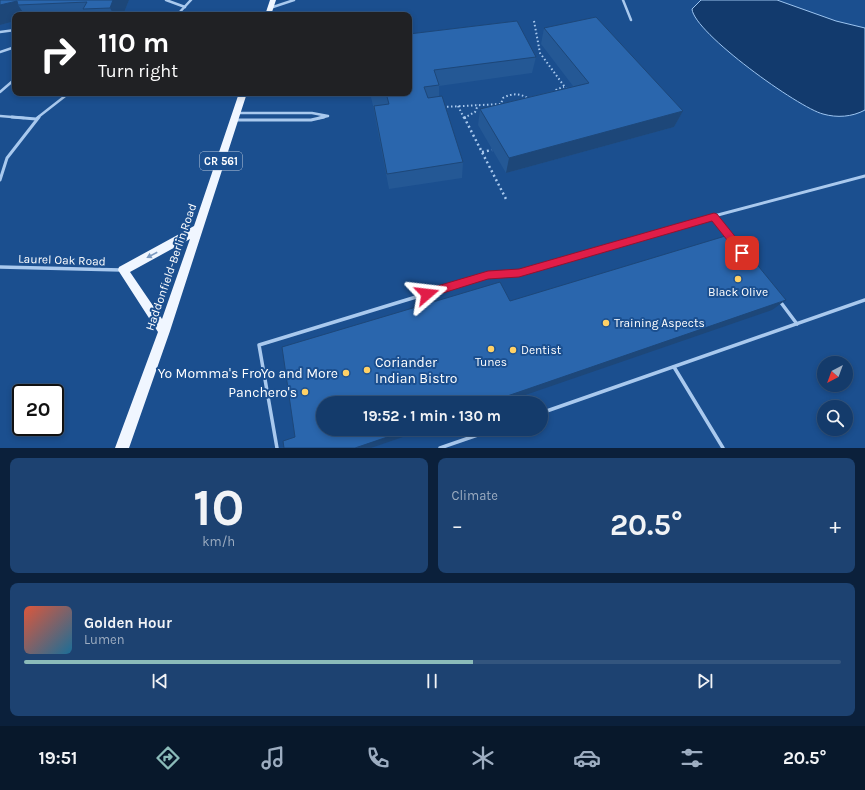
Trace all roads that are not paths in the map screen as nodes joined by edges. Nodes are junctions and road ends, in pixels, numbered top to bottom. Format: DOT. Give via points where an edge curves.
graph roads {
  1 [pos="166,0"];
  2 [pos="191,0"];
  3 [pos="273,0"];
  4 [pos="294,0"];
  5 [pos="623,0"];
  6 [pos="185,7"];
  7 [pos="269,11"];
  8 [pos="180,12"];
  9 [pos="631,20"];
  10 [pos="12,30"];
  11 [pos="0,32"];
  12 [pos="12,49"];
  13 [pos="0,52"];
  14 [pos="12,82"];
  15 [pos="0,92"];
  16 [pos="65,96"];
  17 [pos="242,96"];
  18 [pos="0,116"];
  19 [pos="235,117"];
  20 [pos="36,119"];
  21 [pos="865,176"];
  22 [pos="0,180"];
  23 [pos="714,216"];
  24 [pos="198,229"];
  25 [pos="733,240"];
  26 [pos="0,267"];
  27 [pos="123,270"];
  28 [pos="774,294"];
  29 [pos="865,300"];
  30 [pos="797,324"];
  31 [pos="164,331"];
  32 [pos="674,367"];
  33 [pos="548,411"];
  34 [pos="474,436"];
  35 [pos="122,448"];
  36 [pos="277,448"];
  37 [pos="440,448"];
  38 [pos="724,448"];
  1 -- 6 [label="lane"];
  2 -- 6 [label="lane"];
  3 -- 7 [label="main road"];
  4 -- 7 [label="lane"];
  5 -- 9 [label="lane"];
  6 -- 8 [label="lane"];
  10 -- 11 [label="lane"];
  12 -- 13 [label="lane"];
  14 -- 15 [label="lane"];
  16 -- 20 [label="lane"];
  17 -- 19 [label="main road, Haddonfield-Berlin Road / CR 561"];
  18 -- 20 [label="lane"];
  19 -- 19 [label="lane" via="311,120 328,116 312,113"];
  19 -- 24 [label="main road, Haddonfield-Berlin Road / CR 561"];
  20 -- 22 [label="lane" via="7,158"];
  21 -- 23 [label="lane"];
  23 -- 25 [label="lane"];
  23 -- 36 [label="lane" via="519,273 488,275 259,345"];
  24 -- 27 [label="main road, one-way"];
  24 -- 31 [label="main road, Haddonfield-Berlin Road / CR 561"];
  26 -- 27 [label="lane, Laurel Oak Road"];
  27 -- 31 [label="main road"];
  28 -- 30 [label="lane"];
  29 -- 30 [label="lane"];
  30 -- 32 [label="lane"];
  31 -- 35 [label="main road, Haddonfield-Berlin Road / CR 561"];
  32 -- 33 [label="lane"];
  32 -- 38 [label="lane"];
  34 -- 37 [label="lane"];
}
